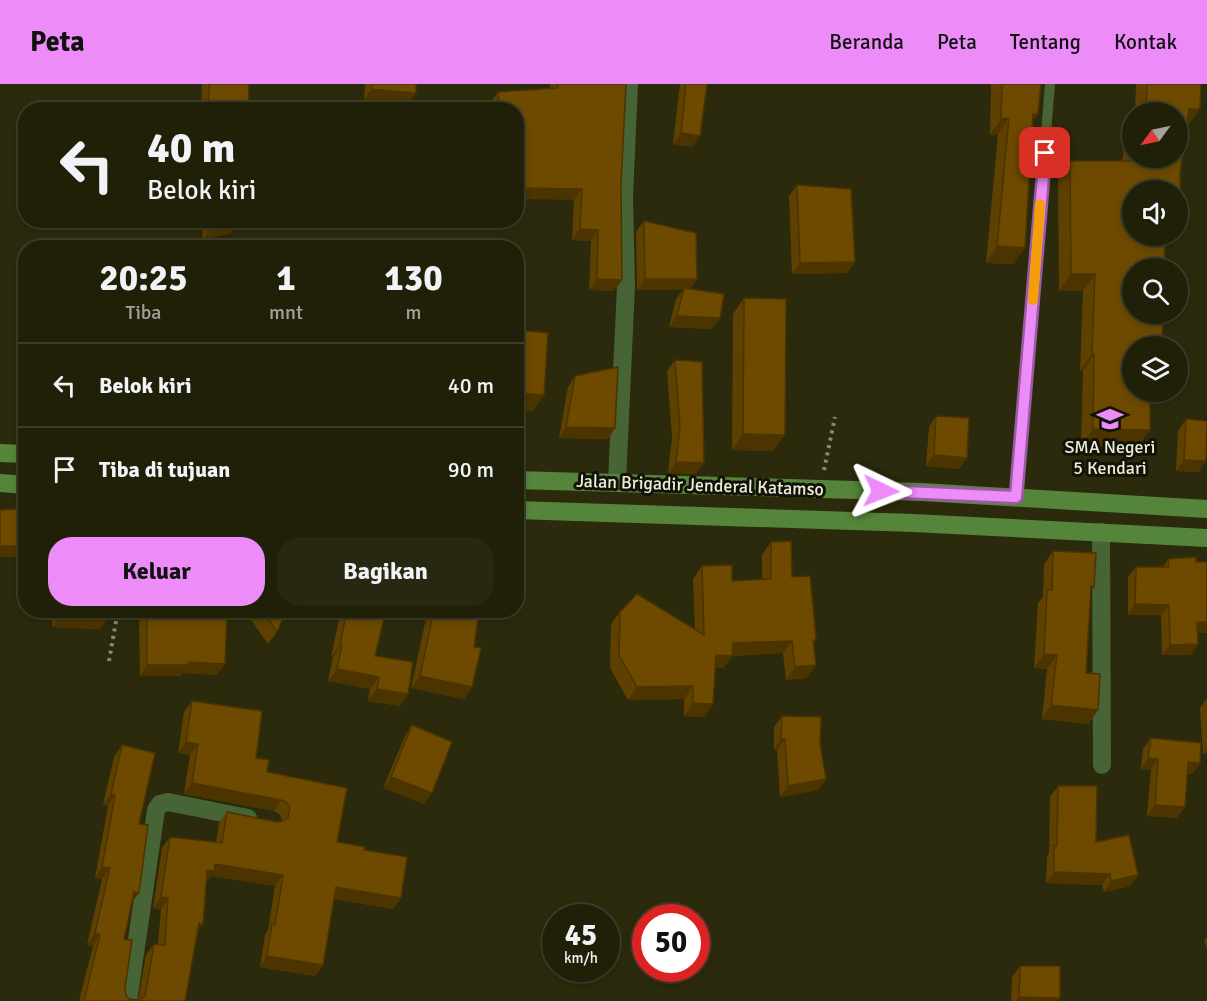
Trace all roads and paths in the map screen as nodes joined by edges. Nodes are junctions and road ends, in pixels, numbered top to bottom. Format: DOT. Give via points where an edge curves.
graph roads {
  1 [pos="629,84"];
  2 [pos="1050,84"];
  3 [pos="835,417"];
  4 [pos="0,453"];
  5 [pos="18,454"];
  6 [pos="524,480"];
  7 [pos="618,482"];
  8 [pos="0,483"];
  9 [pos="18,484"];
  10 [pos="820,489"];
  11 [pos="1016,497"];
  12 [pos="1207,509"];
  13 [pos="524,510"];
  14 [pos="1101,532"];
  15 [pos="1207,538"];
  16 [pos="117,618"];
  17 [pos="109,661"];
  18 [pos="1102,765"];
  19 [pos="271,822"];
  20 [pos="128,1001"];
  1 -- 7 [label="street"];
  2 -- 11 [label="lane"];
  3 -- 10 [label="path"];
  4 -- 5 [label="main road"];
  6 -- 7 [label="main road, Jalan Brigadir Jenderal Katamso"];
  7 -- 10 [label="main road, Jalan Brigadir Jenderal Katamso"];
  8 -- 9 [label="main road"];
  10 -- 11 [label="main road, Jalan Brigadir Jenderal Katamso"];
  11 -- 12 [label="main road, Jalan Brigadir Jenderal Katamso"];
  13 -- 14 [label="main road, Jalan Brigadir Jenderal Katamso"];
  14 -- 15 [label="main road, Jalan Brigadir Jenderal Katamso"];
  14 -- 18 [label="street"];
  16 -- 17 [label="path"];
  19 -- 20 [label="street" via="168,802 160,804"];
}
